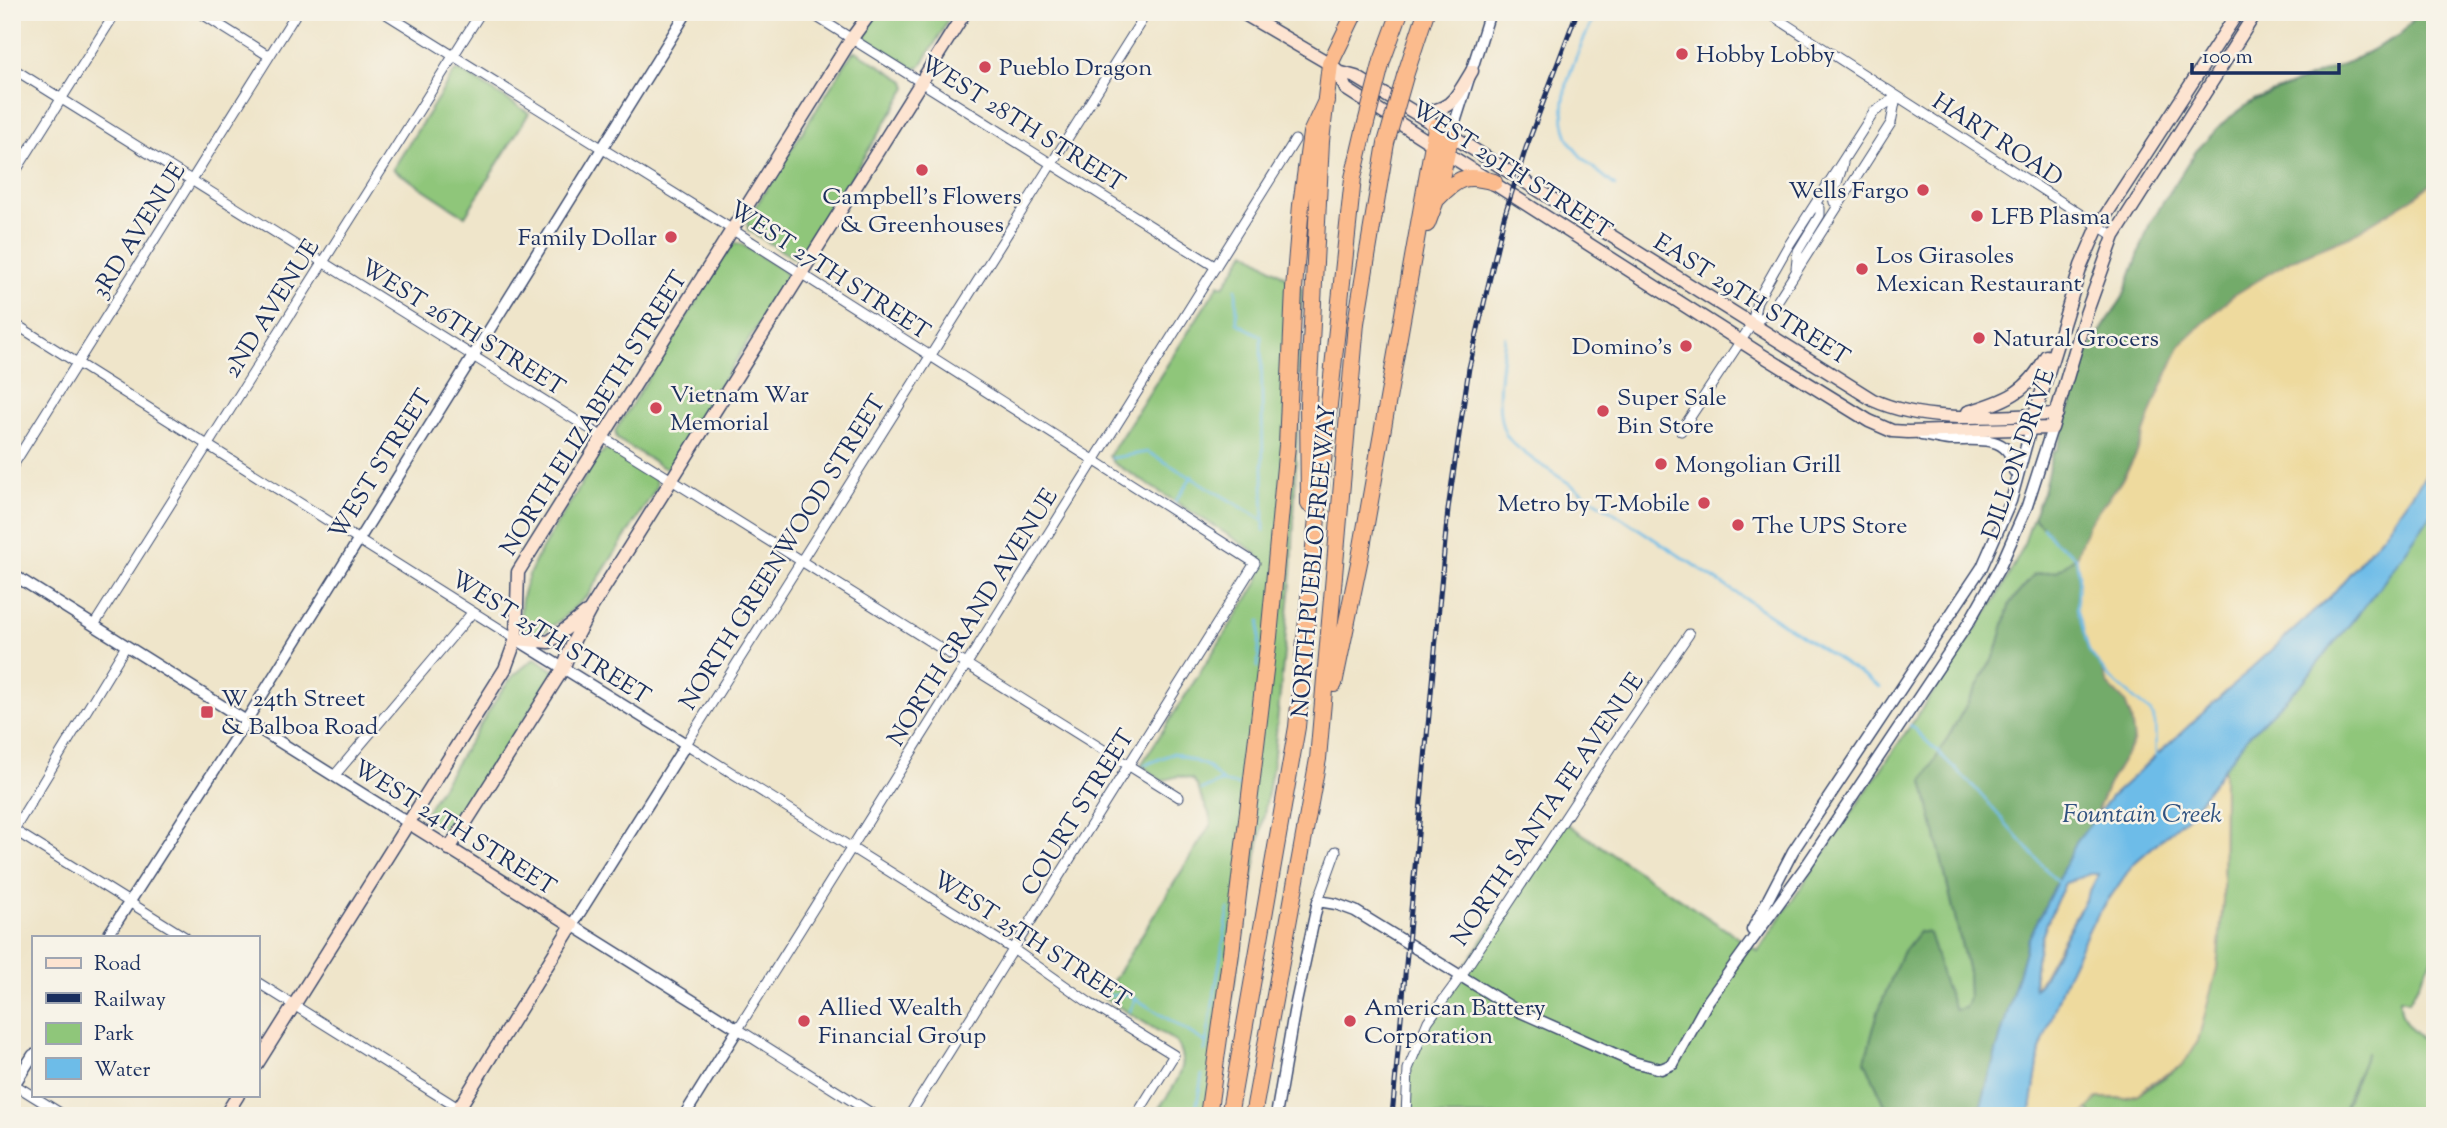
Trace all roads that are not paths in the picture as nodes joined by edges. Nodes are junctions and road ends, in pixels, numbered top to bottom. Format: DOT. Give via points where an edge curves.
graph roads {
  1 [pos="117,12"];
  2 [pos="199,12"];
  3 [pos="297,12"];
  4 [pos="383,12"];
  5 [pos="481,12"];
  6 [pos="687,12"];
  7 [pos="809,12"];
  8 [pos="871,12"];
  9 [pos="965,12"];
  10 [pos="1147,12"];
  11 [pos="1241,12"];
  12 [pos="1355,12"];
  13 [pos="1400,12"];
  14 [pos="1426,12"];
  15 [pos="1490,12"];
  16 [pos="1767,12"];
  17 [pos="2238,12"];
  18 [pos="2256,12"];
  19 [pos="852,38"];
  20 [pos="269,56"];
  21 [pos="453,56"];
  22 [pos="12,68"];
  23 [pos="1334,68"];
  24 [pos="1472,71"];
  25 [pos="921,82"];
  26 [pos="1896,97"];
  27 [pos="61,98"];
  28 [pos="1326,101"];
  29 [pos="1417,114"];
  30 [pos="1436,127"];
  31 [pos="1451,135"];
  32 [pos="1295,140"];
  33 [pos="1440,148"];
  34 [pos="601,149"];
  35 [pos="1844,158"];
  36 [pos="1051,163"];
  37 [pos="12,177"];
  38 [pos="192,180"];
  39 [pos="1494,182"];
  40 [pos="1436,200"];
  41 [pos="1815,204"];
  42 [pos="1839,205"];
  43 [pos="2098,227"];
  44 [pos="733,230"];
  45 [pos="2114,236"];
  46 [pos="322,262"];
  47 [pos="1412,266"];
  48 [pos="1216,267"];
  49 [pos="1795,273"];
  50 [pos="800,274"];
  51 [pos="12,322"];
  52 [pos="1752,324"];
  53 [pos="2062,324"];
  54 [pos="1741,341"];
  55 [pos="472,355"];
  56 [pos="929,357"];
  57 [pos="78,363"];
  58 [pos="2057,414"];
  59 [pos="2034,415"];
  60 [pos="1954,416"];
  61 [pos="2031,428"];
  62 [pos="2052,428"];
  63 [pos="1681,431"];
  64 [pos="1908,432"];
  65 [pos="602,438"];
  66 [pos="208,445"];
  67 [pos="1094,461"];
  68 [pos="12,467"];
  69 [pos="671,481"];
  70 [pos="2015,481"];
  71 [pos="357,540"];
  72 [pos="801,562"];
  73 [pos="1255,564"];
  74 [pos="12,575"];
  75 [pos="1311,575"];
  76 [pos="590,610"];
  77 [pos="472,612"];
  78 [pos="94,625"];
  79 [pos="1689,635"];
  80 [pos="516,639"];
  81 [pos="126,646"];
  82 [pos="967,664"];
  83 [pos="563,669"];
  84 [pos="246,721"];
  85 [pos="686,744"];
  86 [pos="1318,758"];
  87 [pos="1128,766"];
  88 [pos="334,776"];
  89 [pos="1179,797"];
  90 [pos="409,823"];
  91 [pos="13,832"];
  92 [pos="851,848"];
  93 [pos="449,849"];
  94 [pos="1336,851"];
  95 [pos="1318,901"];
  96 [pos="129,902"];
  97 [pos="572,925"];
  98 [pos="108,936"];
  99 [pos="183,936"];
  100 [pos="1013,949"];
  101 [pos="1737,960"];
  102 [pos="1461,976"];
  103 [pos="259,983"];
  104 [pos="294,1004"];
  105 [pos="738,1029"];
  106 [pos="32,1056"];
  107 [pos="259,1061"];
  108 [pos="13,1085"];
  109 [pos="237,1096"];
  110 [pos="457,1112"];
  111 [pos="65,1116"];
  112 [pos="225,1116"];
  113 [pos="471,1116"];
  114 [pos="684,1116"];
  115 [pos="876,1116"];
  116 [pos="909,1116"];
  117 [pos="1136,1116"];
  118 [pos="1208,1116"];
  119 [pos="1229,1116"];
  120 [pos="1253,1116"];
  121 [pos="1276,1116"];
  122 [pos="1406,1116"];
  1 -- 27 [label="street"];
  2 -- 20 [label="street"];
  3 -- 20 [label="street, 3RD AVENUE"];
  4 -- 21 [label="street, WEST 27TH STREET"];
  5 -- 21 [label="street, 2ND AVENUE"];
  6 -- 34 [label="street, WEST STREET"];
  7 -- 19 [label="street, WEST 28TH STREET"];
  8 -- 19 [label="main road, NORTH ELIZABETH STREET"];
  9 -- 25 [label="main road"];
  10 -- 36 [label="street, NORTH GREENWOOD STREET"];
  11 -- 23 [label="main road, WEST 29TH STREET"];
  12 -- 23 [label="highway"];
  13 -- 75 [label="highway, NORTH PUEBLO FREEWAY, bridge" via="1382,61 1353,178"];
  14 -- 86 [label="highway, NORTH PUEBLO FREEWAY, bridge" via="1386,143 1356,323"];
  15 -- 24 [label="street"];
  16 -- 26 [label="street, HART ROAD"];
  17 -- 43 [label="main road, DILLON DRIVE"];
  18 -- 45 [label="main road, DILLON DRIVE"];
  19 -- 25 [label="street, WEST 28TH STREET"];
  19 -- 44 [label="main road, NORTH ELIZABETH STREET"];
  20 -- 38 [label="street, 3RD AVENUE"];
  21 -- 34 [label="street, WEST 27TH STREET"];
  21 -- 46 [label="street, 2ND AVENUE"];
  22 -- 27 [label="street, WEST 26TH STREET"];
  23 -- 28 [label="highway"];
  23 -- 29 [label="main road, WEST 29TH STREET"];
  23 -- 33 [label="main road, WEST 29TH STREET" via="1346,89"];
  24 -- 29 [label="main road" via="1456,98 1439,111"];
  24 -- 31 [label="street"];
  25 -- 36 [label="street, WEST 28TH STREET"];
  25 -- 50 [label="main road"];
  26 -- 35 [label="street, HART ROAD" via="1874,112"];
  26 -- 42 [label="street, HART ROAD" via="1891,123"];
  26 -- 43 [label="street, HART ROAD"];
  27 -- 37 [label="street"];
  27 -- 38 [label="street, WEST 26TH STREET"];
  28 -- 75 [label="highway" via="1308,404"];
  28 -- 118 [label="highway" via="1311,133 1301,205 1287,445 1269,637"];
  29 -- 30 [label="main road, WEST 29TH STREET"];
  30 -- 31 [label="main road, WEST 29TH STREET"];
  30 -- 33 [label="highway"];
  31 -- 33 [label="highway"];
  31 -- 52 [label="main road, EAST 29TH STREET"];
  32 -- 48 [label="street, NORTH GRAND AVENUE"];
  33 -- 39 [label="main road, WEST 29TH STREET"];
  33 -- 40 [label="highway"];
  33 -- 47 [label="highway"];
  34 -- 44 [label="street, WEST 27TH STREET"];
  34 -- 55 [label="street, WEST STREET"];
  35 -- 41 [label="street, HART ROAD"];
  35 -- 42 [label="street" via="1832,196"];
  36 -- 48 [label="street, WEST 28TH STREET"];
  36 -- 56 [label="street, NORTH GREENWOOD STREET"];
  38 -- 46 [label="street, WEST 26TH STREET"];
  38 -- 57 [label="street, 3RD AVENUE"];
  39 -- 40 [label="highway" via="1465,178 1453,182"];
  39 -- 54 [label="main road, WEST 29TH STREET"];
  40 -- 47 [label="highway"];
  41 -- 49 [label="street" via="1820,215 1798,251"];
  41 -- 52 [label="street, HART ROAD" via="1757,301"];
  42 -- 49 [label="street, HART ROAD"];
  43 -- 45 [label="street, HART ROAD"];
  43 -- 53 [label="main road, DILLON DRIVE"];
  44 -- 50 [label="street, WEST 27TH STREET"];
  44 -- 65 [label="main road, NORTH ELIZABETH STREET"];
  45 -- 58 [label="main road, DILLON DRIVE"];
  46 -- 55 [label="street, WEST 26TH STREET"];
  46 -- 66 [label="street, 2ND AVENUE"];
  47 -- 86 [label="highway" via="1360,558"];
  48 -- 67 [label="street, NORTH GRAND AVENUE"];
  49 -- 52 [label="street, HART ROAD" via="1771,311"];
  50 -- 56 [label="street, WEST 27TH STREET"];
  50 -- 69 [label="main road"];
  51 -- 57 [label="street, WEST 25TH STREET"];
  52 -- 54 [label="street, HART ROAD"];
  52 -- 60 [label="main road, EAST 29TH STREET" via="1894,410"];
  53 -- 59 [label="main road, DILLON DRIVE"];
  53 -- 60 [label="main road" via="2041,368 2023,387 2005,401"];
  54 -- 63 [label="street, HART ROAD"];
  54 -- 64 [label="main road, EAST 29TH STREET" via="1869,421"];
  55 -- 65 [label="street, WEST 26TH STREET"];
  55 -- 71 [label="street, WEST STREET"];
  56 -- 67 [label="street, WEST 27TH STREET"];
  56 -- 72 [label="street, NORTH GREENWOOD STREET"];
  57 -- 66 [label="street, WEST 25TH STREET"];
  57 -- 68 [label="street, 3RD AVENUE"];
  58 -- 59 [label="main road, EAST 29TH STREET"];
  58 -- 62 [label="main road, DILLON DRIVE"];
  59 -- 60 [label="main road, EAST 29TH STREET"];
  59 -- 61 [label="main road, DILLON DRIVE"];
  61 -- 62 [label="main road, EAST 29TH STREET"];
  61 -- 64 [label="main road, EAST 29TH STREET"];
  61 -- 70 [label="street, DILLON DRIVE"];
  62 -- 101 [label="street, DILLON DRIVE" via="2022,518 1969,622 1808,863"];
  64 -- 70 [label="street" via="1947,440 1983,438 2002,445 2014,461"];
  65 -- 69 [label="street, WEST 26TH STREET"];
  65 -- 80 [label="main road, NORTH ELIZABETH STREET" via="518,572"];
  66 -- 71 [label="street, WEST 25TH STREET"];
  66 -- 78 [label="street, 2ND AVENUE"];
  67 -- 73 [label="street, WEST 27TH STREET"];
  67 -- 82 [label="street, NORTH GRAND AVENUE"];
  69 -- 72 [label="street, WEST 26TH STREET"];
  69 -- 76 [label="main road"];
  70 -- 101 [label="street, DILLON DRIVE" via="1982,567 1793,851"];
  71 -- 77 [label="street, WEST 25TH STREET"];
  71 -- 84 [label="street, WEST STREET"];
  72 -- 82 [label="street, WEST 26TH STREET"];
  72 -- 85 [label="street, NORTH GREENWOOD STREET"];
  73 -- 87 [label="street, COURT STREET"];
  74 -- 78 [label="street, WEST 24TH STREET"];
  75 -- 119 [label="highway, NORTH PUEBLO FREEWAY" via="1297,727"];
  76 -- 80 [label="main road" via="549,642"];
  76 -- 83 [label="main road"];
  77 -- 80 [label="street, WEST 25TH STREET"];
  77 -- 88 [label="street"];
  78 -- 81 [label="street, WEST 24TH STREET"];
  79 -- 102 [label="street, NORTH SANTA FE AVENUE"];
  80 -- 83 [label="street, WEST 25TH STREET"];
  80 -- 90 [label="main road, NORTH ELIZABETH STREET" via="505,669"];
  81 -- 84 [label="street, WEST 24TH STREET"];
  81 -- 91 [label="street"];
  82 -- 87 [label="street, WEST 26TH STREET"];
  82 -- 92 [label="street, NORTH GRAND AVENUE"];
  83 -- 85 [label="street, WEST 25TH STREET"];
  83 -- 93 [label="main road"];
  84 -- 88 [label="street, WEST 24TH STREET"];
  84 -- 96 [label="street, WEST STREET"];
  85 -- 92 [label="street, WEST 25TH STREET"];
  85 -- 97 [label="street, NORTH GREENWOOD STREET"];
  86 -- 120 [label="highway, NORTH PUEBLO FREEWAY"];
  87 -- 89 [label="street, WEST 26TH STREET"];
  87 -- 100 [label="street, COURT STREET"];
  88 -- 90 [label="street, WEST 24TH STREET"];
  90 -- 93 [label="main road, WEST 24TH STREET"];
  90 -- 104 [label="main road, NORTH ELIZABETH STREET"];
  91 -- 96 [label="street"];
  92 -- 100 [label="street, WEST 25TH STREET"];
  92 -- 105 [label="street, NORTH GRAND AVENUE"];
  93 -- 97 [label="main road, WEST 24TH STREET"];
  94 -- 95 [label="street"];
  95 -- 102 [label="street, NORTH SANTA FE AVENUE" via="1355,911"];
  95 -- 121 [label="street"];
  96 -- 98 [label="street, WEST STREET"];
  96 -- 99 [label="street"];
  97 -- 105 [label="street, WEST 24TH STREET"];
  97 -- 110 [label="main road, NORTH GREENWOOD STREET"];
  100 -- 116 [label="street, COURT STREET"];
  100 -- 117 [label="street, WEST 25TH STREET" via="1174,1055"];
  101 -- 102 [label="street, DILLON DRIVE" via="1672,1064 1661,1069 1633,1062 1525,1014"];
  102 -- 122 [label="street" via="1427,1021 1408,1069"];
  103 -- 104 [label="street"];
  104 -- 107 [label="main road, NORTH ELIZABETH STREET"];
  104 -- 110 [label="street"];
  105 -- 114 [label="street, NORTH GRAND AVENUE"];
  105 -- 115 [label="street, WEST 24TH STREET"];
  106 -- 108 [label="street"];
  108 -- 111 [label="street"];
  109 -- 112 [label="main road"];
  110 -- 113 [label="street"];
}
